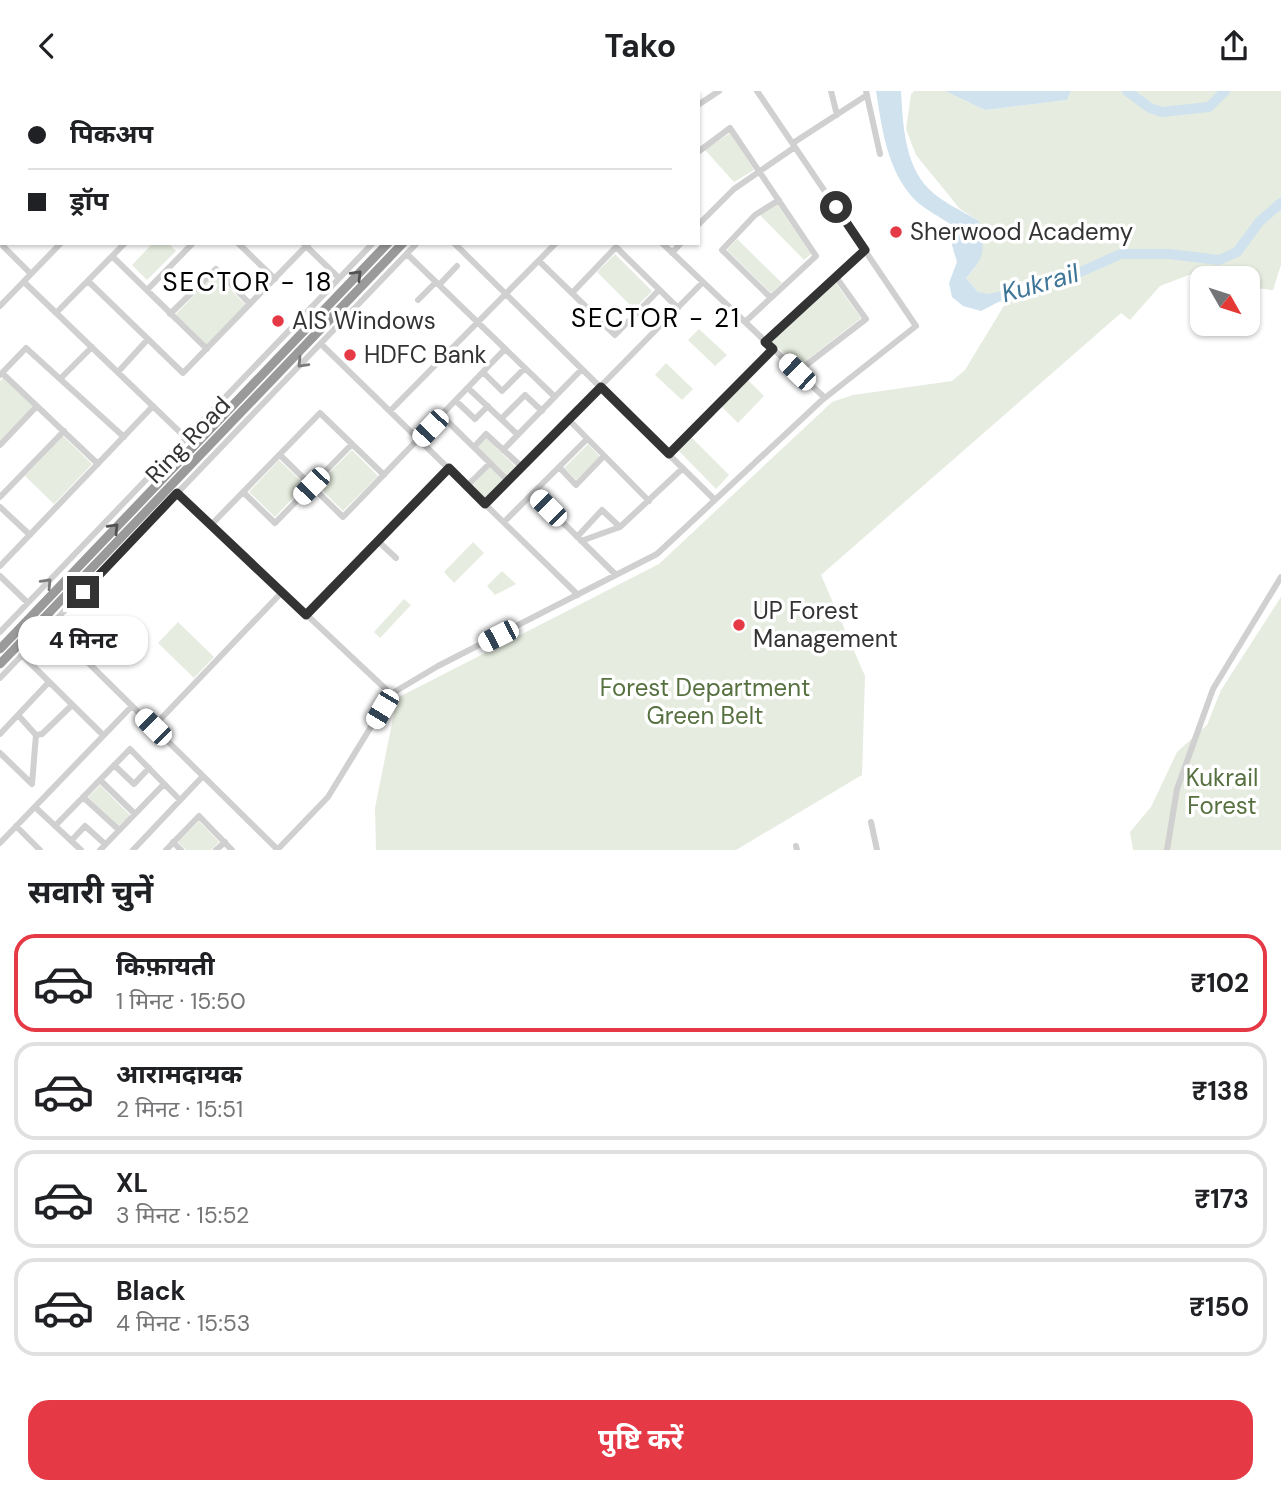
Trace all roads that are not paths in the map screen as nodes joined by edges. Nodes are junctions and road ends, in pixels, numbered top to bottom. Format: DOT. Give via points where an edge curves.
graph roads {
  1 [pos="719,91"];
  2 [pos="757,91"];
  3 [pos="831,91"];
  4 [pos="866,93"];
  5 [pos="700,104"];
  6 [pos="837,114"];
  7 [pos="794,145"];
  8 [pos="700,150"];
  9 [pos="880,154"];
  10 [pos="759,171"];
  11 [pos="779,200"];
  12 [pos="700,223"];
  13 [pos="2,245"];
  14 [pos="51,245"];
  15 [pos="59,245"];
  16 [pos="123,245"];
  17 [pos="190,245"];
  18 [pos="241,245"];
  19 [pos="305,245"];
  20 [pos="307,245"];
  21 [pos="371,245"];
  22 [pos="385,245"];
  23 [pos="401,245"];
  24 [pos="415,245"];
  25 [pos="456,245"];
  26 [pos="554,245"];
  27 [pos="664,245"];
  28 [pos="679,245"];
  29 [pos="56,249"];
  30 [pos="865,250"];
  31 [pos="672,253"];
  32 [pos="407,254"];
  33 [pos="112,257"];
  34 [pos="538,261"];
  35 [pos="457,266"];
  36 [pos="31,274"];
  37 [pos="836,277"];
  38 [pos="339,278"];
  39 [pos="275,279"];
  40 [pos="88,281"];
  41 [pos="24,282"];
  42 [pos="703,282"];
  43 [pos="438,283"];
  44 [pos="146,290"];
  45 [pos="659,290"];
  46 [pos="572,293"];
  47 [pos="506,294"];
  48 [pos="771,298"];
  49 [pos="418,300"];
  50 [pos="250,304"];
  51 [pos="0,306"];
  52 [pos="678,308"];
  53 [pos="56,313"];
  54 [pos="170,314"];
  55 [pos="478,322"];
  56 [pos="745,322"];
  57 [pos="148,339"];
  58 [pos="765,342"];
  59 [pos="321,344"];
  60 [pos="92,347"];
  61 [pos="206,349"];
  62 [pos="505,349"];
  63 [pos="773,349"];
  64 [pos="525,368"];
  65 [pos="582,369"];
  66 [pos="118,372"];
  67 [pos="483,372"];
  68 [pos="797,372"];
  69 [pos="1,374"];
  70 [pos="60,379"];
  71 [pos="601,387"];
  72 [pos="468,388"];
  73 [pos="555,397"];
  74 [pos="825,398"];
  75 [pos="456,401"];
  76 [pos="37,406"];
  77 [pos="153,406"];
  78 [pos="488,407"];
  79 [pos="390,411"];
  80 [pos="541,411"];
  81 [pos="442,416"];
  82 [pos="501,419"];
  83 [pos="569,420"];
  84 [pos="64,431"];
  85 [pos="518,435"];
  86 [pos="124,437"];
  87 [pos="186,438"];
  88 [pos="587,439"];
  89 [pos="419,440"];
  90 [pos="352,444"];
  91 [pos="0,445"];
  92 [pos="474,447"];
  93 [pos="503,450"];
  94 [pos="669,454"];
  95 [pos="279,455"];
  96 [pos="604,456"];
  97 [pos="490,463"];
  98 [pos="98,464"];
  99 [pos="522,467"];
  100 [pos="559,467"];
  101 [pos="449,468"];
  102 [pos="683,468"];
  103 [pos="384,475"];
  104 [pos="508,481"];
  105 [pos="311,486"];
  106 [pos="467,487"];
  107 [pos="243,492"];
  108 [pos="177,493"];
  109 [pos="533,493"];
  110 [pos="0,497"];
  111 [pos="715,500"];
  112 [pos="649,501"];
  113 [pos="485,504"];
  114 [pos="0,507"];
  115 [pos="504,522"];
  116 [pos="211,525"];
  117 [pos="620,527"];
  118 [pos="30,535"];
  119 [pos="579,539"];
  120 [pos="378,541"];
  121 [pos="396,558"];
  122 [pos="0,566"];
  123 [pos="616,575"];
  124 [pos="0,576"];
  125 [pos="1281,577"];
  126 [pos="282,591"];
  127 [pos="578,594"];
  128 [pos="28,603"];
  129 [pos="306,615"];
  130 [pos="50,625"];
  131 [pos="0,632"];
  132 [pos="0,649"];
  133 [pos="22,655"];
  134 [pos="0,664"];
  135 [pos="0,678"];
  136 [pos="49,683"];
  137 [pos="391,694"];
  138 [pos="72,705"];
  139 [pos="132,706"];
  140 [pos="18,715"];
  141 [pos="153,727"];
  142 [pos="0,734"];
  143 [pos="36,735"];
  144 [pos="103,735"];
  145 [pos="0,753"];
  146 [pos="114,765"];
  147 [pos="149,768"];
  148 [pos="203,776"];
  149 [pos="100,780"];
  150 [pos="32,784"];
  151 [pos="164,784"];
  152 [pos="44,797"];
  153 [pos="83,797"];
  154 [pos="180,800"];
  155 [pos="35,807"];
  156 [pos="135,814"];
  157 [pos="871,822"];
  158 [pos="16,826"];
  159 [pos="55,826"];
  160 [pos="119,830"];
  161 [pos="71,841"];
  162 [pos="173,842"];
  163 [pos="225,842"];
  164 [pos="0,843"];
  165 [pos="102,847"];
  166 [pos="40,850"];
  167 [pos="81,850"];
  168 [pos="133,850"];
  169 [pos="166,850"];
  170 [pos="181,850"];
  171 [pos="216,850"];
  172 [pos="232,850"];
  173 [pos="278,850"];
  174 [pos="877,850"];
  175 [pos="1167,850"];
  1 -- 5 [label="street"];
  2 -- 7 [label="street"];
  3 -- 6 [label="street"];
  4 -- 6 [label="street"];
  4 -- 9 [label="street"];
  6 -- 7 [label="street"];
  7 -- 10 [label="street"];
  7 -- 30 [label="street"];
  8 -- 10 [label="street" via="730,128"];
  10 -- 11 [label="street"];
  10 -- 12 [label="street" via="734,188"];
  11 -- 48 [label="street" via="816,256"];
  11 -- 48 [label="street" via="755,215 722,250"];
  13 -- 36 [label="street"];
  14 -- 29 [label="street"];
  15 -- 29 [label="street"];
  16 -- 33 [label="street"];
  17 -- 44 [label="street"];
  18 -- 39 [label="street"];
  19 -- 39 [label="street"];
  20 -- 38 [label="street"];
  21 -- 38 [label="street"];
  132 -- 22 [label="highway, Ring Road, one-way"];
  23 -- 134 [label="highway, Ring Road"];
  24 -- 32 [label="street"];
  25 -- 47 [label="street"];
  26 -- 34 [label="street"];
  27 -- 31 [label="street"];
  28 -- 31 [label="street"];
  29 -- 36 [label="street"];
  30 -- 37 [label="street"];
  30 -- 74 [label="street" via="916,326"];
  31 -- 42 [label="street"];
  32 -- 43 [label="street"];
  32 -- 59 [label="street"];
  33 -- 40 [label="street"];
  33 -- 44 [label="street"];
  34 -- 46 [label="street"];
  34 -- 47 [label="street"];
  35 -- 43 [label="street"];
  36 -- 41 [label="street"];
  37 -- 58 [label="street"];
  37 -- 68 [label="street" via="866,319"];
  38 -- 87 [label="street"];
  39 -- 50 [label="street"];
  40 -- 53 [label="street"];
  40 -- 57 [label="street"];
  41 -- 51 [label="street"];
  41 -- 53 [label="street"];
  42 -- 52 [label="street"];
  42 -- 56 [label="street"];
  43 -- 49 [label="street"];
  43 -- 55 [label="street"];
  44 -- 54 [label="street"];
  45 -- 46 [label="street" via="615,335"];
  45 -- 46 [label="street" via="616,247"];
  45 -- 52 [label="street"];
  47 -- 55 [label="street"];
  47 -- 65 [label="street"];
  48 -- 56 [label="street"];
  50 -- 54 [label="street" via="216,269"];
  50 -- 61 [label="street"];
  52 -- 71 [label="street"];
  53 -- 60 [label="street"];
  54 -- 61 [label="street"];
  55 -- 62 [label="street"];
  55 -- 79 [label="street"];
  56 -- 58 [label="street"];
  57 -- 61 [label="street" via="183,373"];
  57 -- 66 [label="street"];
  58 -- 63 [label="street"];
  59 -- 79 [label="street"];
  59 -- 108 [label="street, one-way"];
  60 -- 66 [label="street"];
  60 -- 70 [label="street"];
  62 -- 64 [label="street"];
  62 -- 67 [label="street"];
  63 -- 68 [label="street"];
  63 -- 94 [label="street"];
  64 -- 67 [label="street" via="502,391"];
  64 -- 73 [label="street"];
  65 -- 71 [label="street"];
  65 -- 73 [label="street"];
  66 -- 77 [label="street"];
  67 -- 72 [label="street"];
  68 -- 74 [label="street"];
  69 -- 70 [label="street" via="26,348"];
  69 -- 76 [label="street"];
  70 -- 86 [label="street"];
  71 -- 83 [label="street"];
  71 -- 94 [label="street"];
  72 -- 75 [label="street"];
  72 -- 78 [label="street"];
  73 -- 80 [label="street"];
  74 -- 111 [label="street"];
  75 -- 78 [label="street" via="475,419"];
  75 -- 81 [label="street"];
  76 -- 84 [label="street"];
  76 -- 91 [label="street"];
  77 -- 86 [label="street"];
  77 -- 87 [label="street"];
  78 -- 82 [label="street"];
  79 -- 89 [label="street"];
  80 -- 82 [label="street" via="525,395"];
  80 -- 85 [label="street"];
  81 -- 89 [label="street"];
  81 -- 92 [label="street"];
  82 -- 85 [label="street"];
  83 -- 88 [label="street"];
  83 -- 99 [label="street"];
  84 -- 98 [label="street"];
  84 -- 110 [label="street"];
  85 -- 93 [label="street"];
  86 -- 98 [label="street"];
  128 -- 87 [label="street, one-way"];
  88 -- 96 [label="street"];
  88 -- 100 [label="street"];
  89 -- 101 [label="street"];
  89 -- 103 [label="street"];
  90 -- 95 [label="street" via="320,413"];
  90 -- 103 [label="street"];
  90 -- 105 [label="street"];
  92 -- 93 [label="street" via="486,434"];
  92 -- 97 [label="street"];
  93 -- 99 [label="street"];
  94 -- 102 [label="street"];
  95 -- 105 [label="street"];
  95 -- 107 [label="street"];
  96 -- 100 [label="street" via="576,485"];
  96 -- 112 [label="street"];
  97 -- 104 [label="street"];
  97 -- 106 [label="street"];
  98 -- 118 [label="street"];
  99 -- 104 [label="street"];
  100 -- 109 [label="street"];
  101 -- 106 [label="street"];
  101 -- 120 [label="street"];
  102 -- 111 [label="street"];
  102 -- 112 [label="street"];
  103 -- 105 [label="street" via="343,517"];
  104 -- 113 [label="street"];
  105 -- 107 [label="street" via="275,523"];
  106 -- 113 [label="street"];
  107 -- 116 [label="street"];
  108 -- 116 [label="street"];
  108 -- 130 [label="street"];
  109 -- 115 [label="street"];
  109 -- 119 [label="street"];
  111 -- 123 [label="street" via="657,554"];
  112 -- 117 [label="street"];
  113 -- 115 [label="street"];
  114 -- 118 [label="street"];
  115 -- 127 [label="street"];
  116 -- 126 [label="street"];
  117 -- 119 [label="street"];
  117 -- 119 [label="street" via="602,510"];
  118 -- 122 [label="street"];
  119 -- 123 [label="street"];
  120 -- 121 [label="street"];
  120 -- 129 [label="street"];
  123 -- 127 [label="street"];
  124 -- 128 [label="street"];
  125 -- 175 [label="street" via="1213,689 1177,789"];
  126 -- 129 [label="street"];
  126 -- 141 [label="street"];
  127 -- 137 [label="street"];
  128 -- 131 [label="street"];
  129 -- 137 [label="street"];
  130 -- 133 [label="street"];
  130 -- 139 [label="street"];
  133 -- 135 [label="street"];
  133 -- 136 [label="street"];
  136 -- 138 [label="street"];
  136 -- 140 [label="street"];
  137 -- 173 [label="street" via="328,797"];
  138 -- 143 [label="street"];
  138 -- 144 [label="street"];
  139 -- 141 [label="street"];
  139 -- 144 [label="street"];
  140 -- 142 [label="street"];
  140 -- 143 [label="street"];
  141 -- 148 [label="street"];
  143 -- 150 [label="street"];
  144 -- 152 [label="street"];
  145 -- 150 [label="street"];
  146 -- 147 [label="street" via="130,750"];
  146 -- 147 [label="street" via="134,783"];
  146 -- 149 [label="street"];
  147 -- 151 [label="street"];
  148 -- 154 [label="street"];
  148 -- 173 [label="street"];
  149 -- 153 [label="street"];
  149 -- 156 [label="street"];
  150 -- 152 [label="street"];
  151 -- 154 [label="street"];
  151 -- 156 [label="street"];
  152 -- 155 [label="street"];
  153 -- 159 [label="street"];
  153 -- 160 [label="street"];
  154 -- 168 [label="street"];
  155 -- 158 [label="street"];
  155 -- 159 [label="street"];
  156 -- 160 [label="street"];
  157 -- 174 [label="street"];
  158 -- 164 [label="street"];
  158 -- 166 [label="street"];
  159 -- 161 [label="street"];
  160 -- 165 [label="street"];
  161 -- 165 [label="street" via="85,826"];
  161 -- 167 [label="street"];
  162 -- 163 [label="street" via="199,816"];
  162 -- 169 [label="street"];
  162 -- 170 [label="street"];
  163 -- 171 [label="street"];
  163 -- 172 [label="street"];
}
